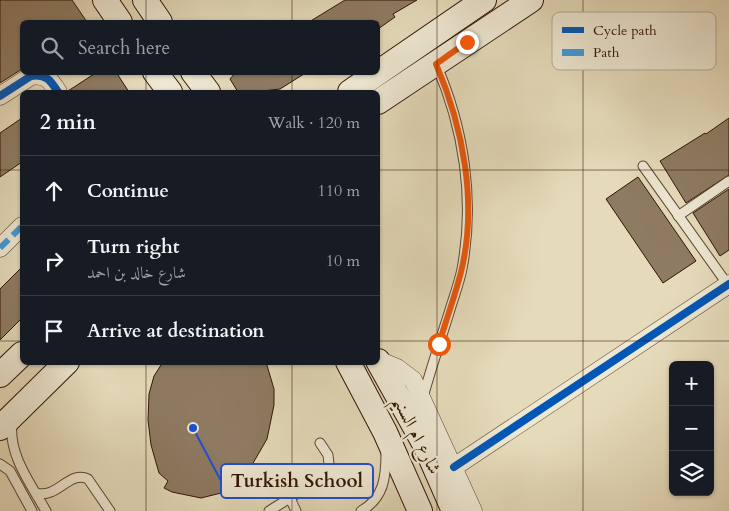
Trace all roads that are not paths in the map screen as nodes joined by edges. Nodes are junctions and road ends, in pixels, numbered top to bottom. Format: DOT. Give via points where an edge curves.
graph roads {
  1 [pos="105,0"];
  2 [pos="145,0"];
  3 [pos="484,0"];
  4 [pos="531,0"];
  5 [pos="119,20"];
  6 [pos="159,20"];
  7 [pos="436,64"];
  8 [pos="380,71"];
  9 [pos="36,75"];
  10 [pos="41,75"];
  11 [pos="157,75"];
  12 [pos="195,75"];
  13 [pos="375,75"];
  14 [pos="57,90"];
  15 [pos="168,90"];
  16 [pos="206,90"];
  17 [pos="353,90"];
  18 [pos="0,96"];
  19 [pos="380,101"];
  20 [pos="643,166"];
  21 [pos="729,181"];
  22 [pos="678,216"];
  23 [pos="20,228"];
  24 [pos="0,248"];
  25 [pos="728,284"];
  26 [pos="20,356"];
  27 [pos="380,361"];
  28 [pos="380,364"];
  29 [pos="64,365"];
  30 [pos="350,365"];
  31 [pos="0,375"];
  32 [pos="422,399"];
  33 [pos="6,422"];
  34 [pos="385,432"];
  35 [pos="320,443"];
  36 [pos="0,464"];
  37 [pos="454,467"];
  38 [pos="36,493"];
  39 [pos="290,498"];
  40 [pos="32,511"];
  41 [pos="46,511"];
  42 [pos="110,511"];
  43 [pos="269,511"];
  44 [pos="296,511"];
  45 [pos="361,511"];
  46 [pos="420,511"];
  47 [pos="454,511"];
  48 [pos="473,511"];
  1 -- 5 [label="main road"];
  2 -- 6 [label="main road"];
  3 -- 8 [label="main road"];
  4 -- 7 [label="main road"];
  7 -- 19 [label="main road"];
  7 -- 32 [label="lane" via="463,153 467,236 461,272"];
  9 -- 18 [label="street"];
  10 -- 14 [label="street" via="50,80"];
  11 -- 15 [label="main road"];
  12 -- 16 [label="main road"];
  13 -- 17 [label="main road"];
  20 -- 22 [label="lane"];
  21 -- 22 [label="lane"];
  22 -- 25 [label="lane"];
  23 -- 24 [label="street"];
  25 -- 37 [label="street"];
  26 -- 31 [label="main road"];
  27 -- 32 [label="street" via="413,380"];
  28 -- 47 [label="main road, شارع ام السنيم" via="425,445"];
  29 -- 33 [label="main road"];
  30 -- 34 [label="main road, شارع ام السنيم"];
  32 -- 37 [label="street"];
  33 -- 38 [label="lane" via="11,429 15,455"];
  34 -- 45 [label="lane" via="386,474 375,501"];
  34 -- 46 [label="main road, شارع ام السنيم"];
  35 -- 39 [label="lane" via="328,455 327,472"];
  36 -- 40 [label="lane" via="10,471"];
  37 -- 48 [label="street"];
  38 -- 41 [label="lane"];
  38 -- 42 [label="lane" via="50,493 71,479 85,477"];
  39 -- 43 [label="lane"];
  39 -- 44 [label="lane"];
}
